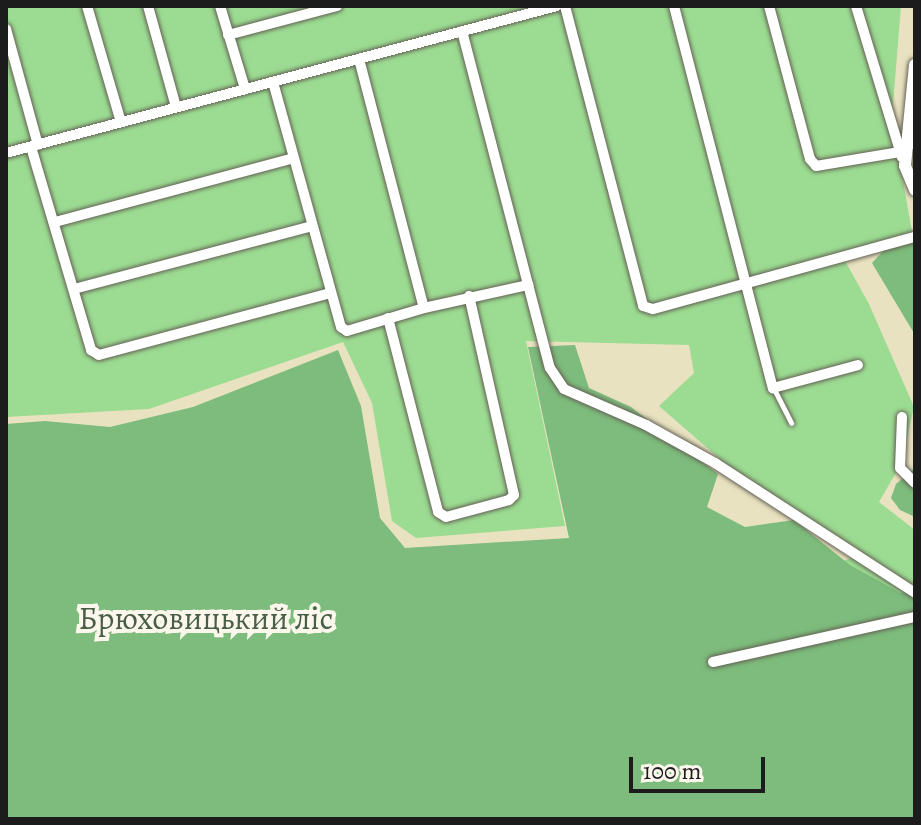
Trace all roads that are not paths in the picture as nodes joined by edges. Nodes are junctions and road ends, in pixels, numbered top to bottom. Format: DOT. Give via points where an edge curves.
graph roads {
  1 [pos="87,6"];
  2 [pos="148,6"];
  3 [pos="220,6"];
  4 [pos="337,6"];
  5 [pos="557,6"];
  6 [pos="565,6"];
  7 [pos="674,6"];
  8 [pos="769,6"];
  9 [pos="856,6"];
  10 [pos="6,29"];
  11 [pos="462,31"];
  12 [pos="228,35"];
  13 [pos="359,59"];
  14 [pos="914,72"];
  15 [pos="273,82"];
  16 [pos="245,89"];
  17 [pos="176,107"];
  18 [pos="121,122"];
  19 [pos="35,146"];
  20 [pos="907,147"];
  21 [pos="6,153"];
  22 [pos="294,158"];
  23 [pos="915,190"];
  24 [pos="55,222"];
  25 [pos="312,226"];
  26 [pos="915,237"];
  27 [pos="746,283"];
  28 [pos="528,285"];
  29 [pos="74,289"];
  30 [pos="330,293"];
  31 [pos="469,296"];
  32 [pos="424,308"];
  33 [pos="388,318"];
  34 [pos="858,365"];
  35 [pos="773,388"];
  36 [pos="902,417"];
  37 [pos="791,423"];
  38 [pos="915,483"];
  39 [pos="915,593"];
  40 [pos="915,617"];
  41 [pos="713,662"];
  1 -- 18 [label="street"];
  2 -- 17 [label="street"];
  3 -- 12 [label="street"];
  4 -- 12 [label="street"];
  5 -- 11 [label="street"];
  6 -- 27 [label="street" via="643,306 653,309"];
  7 -- 27 [label="street"];
  8 -- 20 [label="street" via="816,166"];
  9 -- 20 [label="street"];
  10 -- 19 [label="street"];
  11 -- 13 [label="street"];
  11 -- 28 [label="street"];
  12 -- 16 [label="street"];
  13 -- 15 [label="street"];
  13 -- 32 [label="street"];
  14 -- 20 [label="street"];
  15 -- 16 [label="street"];
  15 -- 22 [label="street"];
  16 -- 17 [label="street"];
  17 -- 18 [label="street"];
  18 -- 19 [label="street"];
  19 -- 21 [label="street"];
  19 -- 24 [label="street"];
  20 -- 23 [label="street" via="905,166"];
  22 -- 24 [label="street"];
  22 -- 25 [label="street"];
  24 -- 29 [label="street"];
  25 -- 29 [label="street"];
  25 -- 30 [label="street"];
  26 -- 27 [label="street"];
  27 -- 35 [label="street"];
  28 -- 31 [label="street"];
  28 -- 39 [label="street" via="550,368 564,389 715,463"];
  29 -- 30 [label="street" via="91,350 99,355"];
  30 -- 33 [label="street" via="347,331"];
  31 -- 32 [label="street"];
  31 -- 33 [label="street" via="514,492 509,500 446,517 438,512"];
  32 -- 33 [label="street"];
  34 -- 35 [label="street"];
  35 -- 37 [label="lane"];
  36 -- 38 [label="street" via="900,468"];
  40 -- 41 [label="street"];
}
